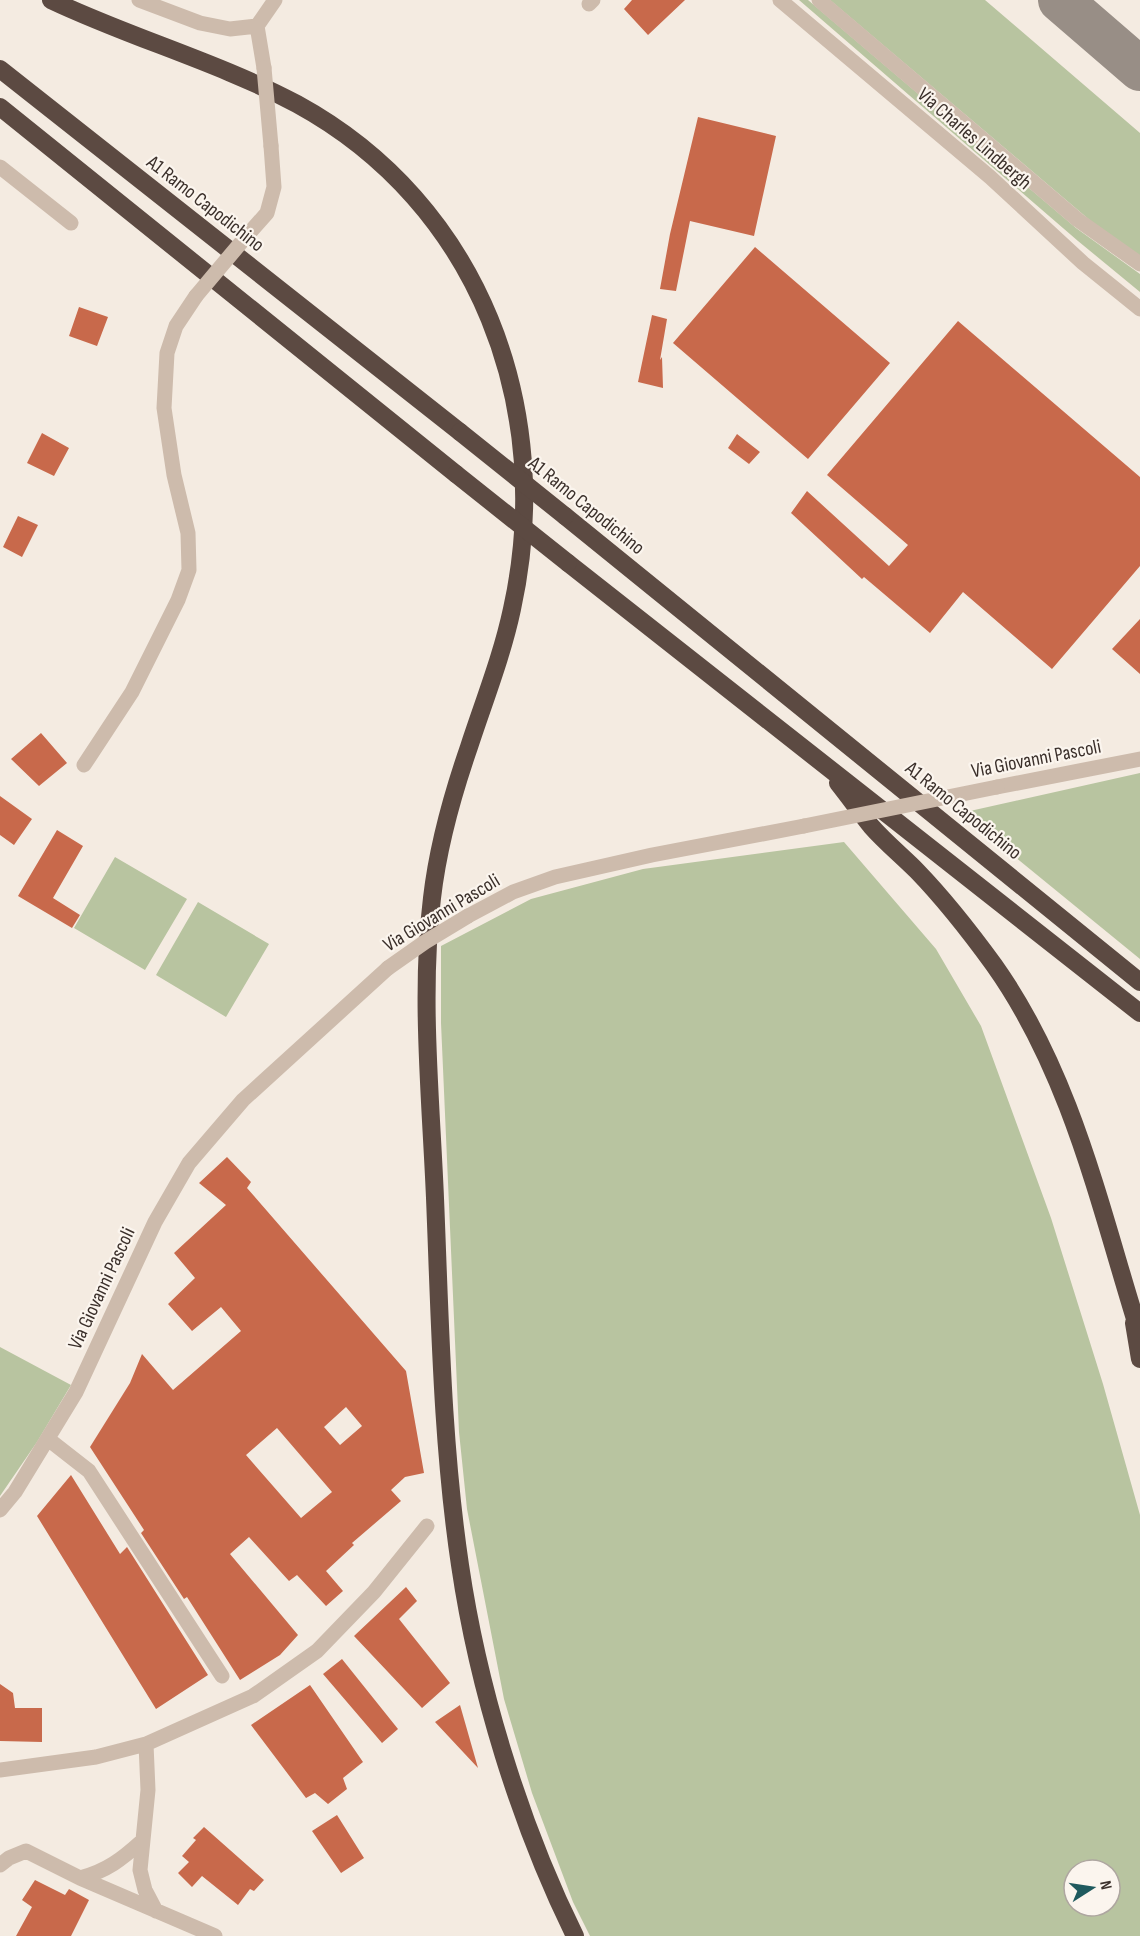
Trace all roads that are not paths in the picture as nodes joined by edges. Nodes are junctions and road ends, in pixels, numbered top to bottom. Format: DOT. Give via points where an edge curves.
graph roads {
  1 [pos="51,0"];
  2 [pos="139,0"];
  3 [pos="275,0"];
  4 [pos="780,0"];
  5 [pos="819,0"];
  6 [pos="257,26"];
  7 [pos="0,69"];
  8 [pos="0,107"];
  9 [pos="0,167"];
  10 [pos="71,223"];
  11 [pos="1140,264"];
  12 [pos="1140,309"];
  13 [pos="1140,759"];
  14 [pos="825,764"];
  15 [pos="84,765"];
  16 [pos="1140,982"];
  17 [pos="1140,1013"];
  18 [pos="1130,1303"];
  19 [pos="1140,1335"];
  20 [pos="1140,1359"];
  21 [pos="48,1439"];
  22 [pos="0,1510"];
  23 [pos="427,1526"];
  24 [pos="222,1676"];
  25 [pos="146,1744"];
  26 [pos="0,1770"];
  27 [pos="142,1841"];
  28 [pos="0,1865"];
  29 [pos="80,1878"];
  30 [pos="156,1911"];
  31 [pos="215,1936"];
  32 [pos="574,1936"];
  1 -- 32 [label="highway" via="297,105 381,162 418,201 471,276 507,365 519,415 523,461 520,557 496,668 444,828 429,925 427,997 441,1353 449,1469 474,1643 526,1821"];
  2 -- 6 [label="street" via="200,23 230,29"];
  3 -- 6 [label="street"];
  4 -- 12 [label="street, Via Charles Lindbergh"];
  5 -- 11 [label="street" via="1078,220"];
  6 -- 15 [label="street, bridge" via="274,187 267,213 196,296 176,326 167,353 164,408 188,533 189,570 132,692"];
  7 -- 16 [label="highway, A1 Ramo Capodichino, bridge" via="565,516"];
  8 -- 14 [label="highway, bridge" via="456,474"];
  9 -- 10 [label="street"];
  13 -- 21 [label="street, Via Giovanni Pascoli, bridge" via="652,855 555,878 513,892 425,942 388,968 243,1100 189,1163 155,1222 76,1392"];
  14 -- 17 [label="highway"];
  14 -- 18 [label="highway" via="872,827 957,916 1025,1014 1074,1120"];
  18 -- 19 [label="highway"];
  18 -- 20 [label="highway"];
  21 -- 22 [label="street, Via Giovanni Pascoli"];
  21 -- 24 [label="street" via="89,1471"];
  23 -- 25 [label="street" via="374,1592 317,1651 253,1696"];
  25 -- 26 [label="street" via="96,1757"];
  25 -- 27 [label="street" via="148,1790"];
  27 -- 29 [label="street" via="106,1869"];
  27 -- 30 [label="street" via="140,1870"];
  28 -- 29 [label="street" via="26,1851"];
  29 -- 30 [label="street"];
  30 -- 31 [label="street"];
}
